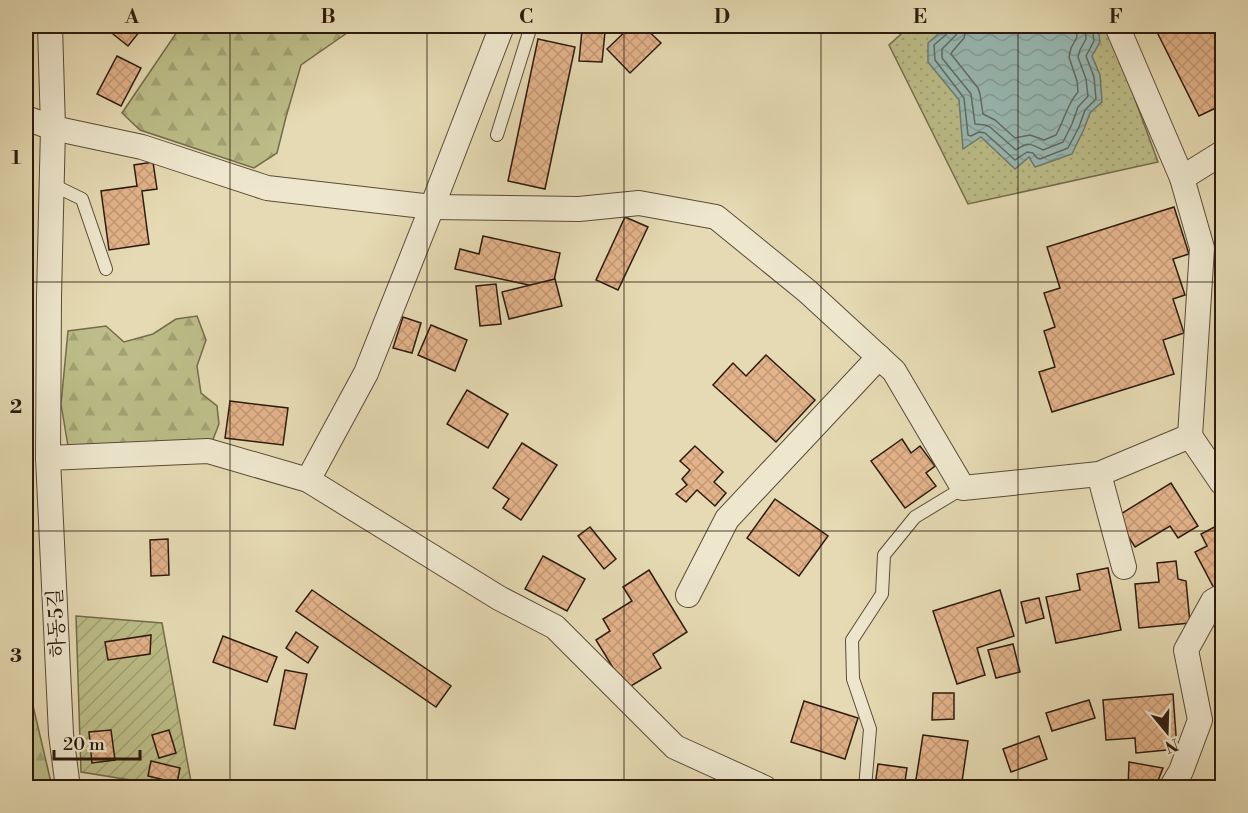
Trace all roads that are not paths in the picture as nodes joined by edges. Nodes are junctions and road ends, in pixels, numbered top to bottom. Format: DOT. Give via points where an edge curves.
graph roads {
  1 [pos="50,26"];
  2 [pos="502,26"];
  3 [pos="531,26"];
  4 [pos="1117,26"];
  5 [pos="26,118"];
  6 [pos="53,128"];
  7 [pos="497,135"];
  8 [pos="1222,153"];
  9 [pos="1182,178"];
  10 [pos="51,184"];
  11 [pos="432,207"];
  12 [pos="1212,248"];
  13 [pos="106,269"];
  14 [pos="879,357"];
  15 [pos="1190,436"];
  16 [pos="48,458"];
  17 [pos="1099,474"];
  18 [pos="308,480"];
  19 [pos="1222,483"];
  20 [pos="963,488"];
  21 [pos="1124,567"];
  22 [pos="688,595"];
  23 [pos="1222,596"];
  24 [pos="68,788"];
  25 [pos="765,788"];
  26 [pos="866,788"];
  27 [pos="1171,788"];
  1 -- 6 [label="street, 하동5길"];
  2 -- 11 [label="street"];
  3 -- 7 [label="lane"];
  4 -- 9 [label="street"];
  5 -- 6 [label="street"];
  6 -- 10 [label="street, 하동5길"];
  6 -- 11 [label="street" via="142,147 267,188"];
  8 -- 9 [label="street"];
  9 -- 12 [label="street"];
  10 -- 13 [label="lane" via="81,199"];
  10 -- 16 [label="street, 하동5길"];
  11 -- 14 [label="street" via="579,209 639,203 716,217 807,291"];
  11 -- 18 [label="street" via="366,374"];
  12 -- 15 [label="street"];
  14 -- 20 [label="street" via="894,371"];
  14 -- 22 [label="street" via="727,519"];
  15 -- 17 [label="street"];
  15 -- 19 [label="street"];
  16 -- 18 [label="street" via="208,451"];
  16 -- 24 [label="street, 하동5길"];
  17 -- 20 [label="street"];
  17 -- 21 [label="street"];
  18 -- 25 [label="street" via="499,598 555,627 675,747"];
  20 -- 26 [label="lane" via="915,517 884,555 882,594 852,640 853,679 870,729"];
  23 -- 27 [label="street" via="1213,601 1186,650 1200,720"];
}
